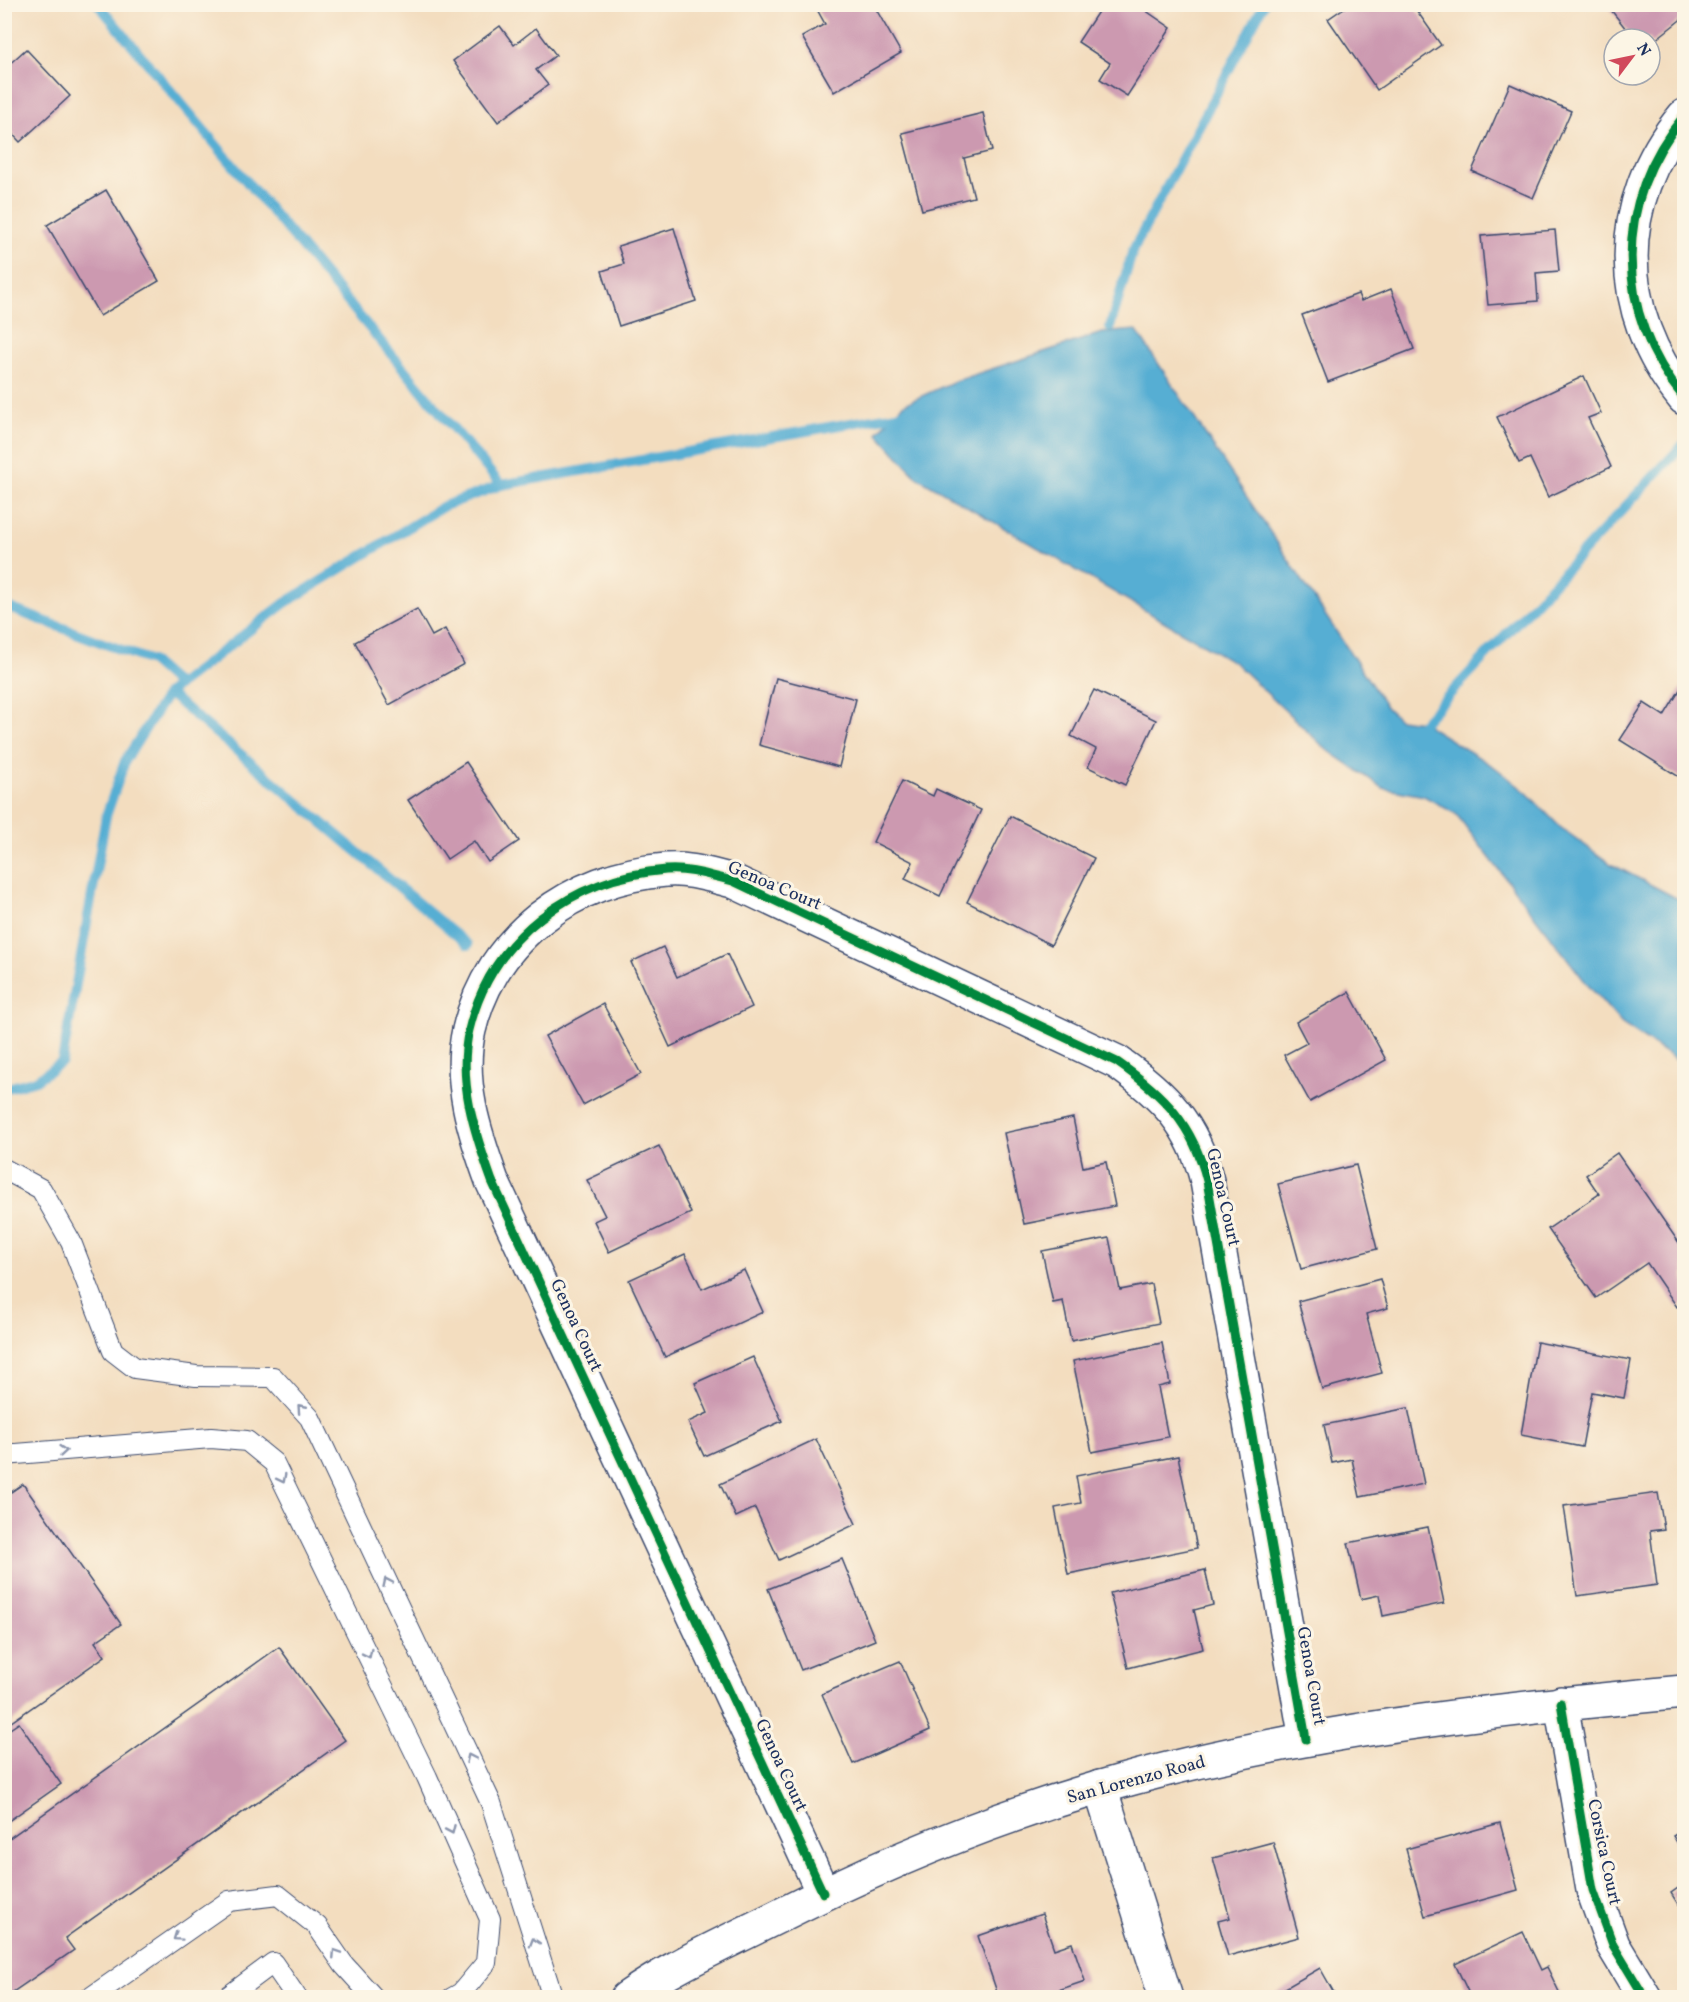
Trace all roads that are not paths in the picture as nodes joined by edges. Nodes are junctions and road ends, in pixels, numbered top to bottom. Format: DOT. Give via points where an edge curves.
graph roads {
  1 [pos="1684,116"];
  2 [pos="1684,398"];
  3 [pos="4,1169"];
  4 [pos="4,1455"];
  5 [pos="1684,1692"];
  6 [pos="1562,1703"];
  7 [pos="1306,1739"];
  8 [pos="1100,1787"];
  9 [pos="823,1893"];
  10 [pos="634,1996"];
  11 [pos="90,1998"];
  12 [pos="226,1998"];
  13 [pos="297,1998"];
  14 [pos="374,1998"];
  15 [pos="452,1998"];
  16 [pos="553,1998"];
  17 [pos="1166,1998"];
  18 [pos="1645,1998"];
  1 -- 2 [label="street" via="1659,149 1648,174 1630,242 1636,308 1664,372"];
  16 -- 3 [label="lane, one-way" via="491,1803 310,1418 273,1377 196,1376 135,1368 113,1351 71,1242 41,1189"];
  4 -- 15 [label="lane, one-way" via="211,1438 247,1441 274,1463 427,1777 490,1919 486,1963"];
  5 -- 6 [label="street, San Lorenzo Road"];
  6 -- 7 [label="street, San Lorenzo Road"];
  6 -- 18 [label="street, Corsica Court" via="1593,1890 1613,1945"];
  7 -- 8 [label="street, San Lorenzo Road"];
  7 -- 9 [label="street, Genoa Court" via="1208,1181 1193,1139 1164,1098 1118,1062 733,881 668,870 608,882 556,905 528,926 492,972 468,1031 465,1064 476,1138 492,1181"];
  8 -- 9 [label="street, San Lorenzo Road" via="954,1836"];
  8 -- 17 [label="street"];
  9 -- 10 [label="street, San Lorenzo Road"];
  14 -- 11 [label="lane, one-way" via="344,1965 317,1926 278,1896 229,1901"];
  12 -- 13 [label="lane" via="273,1964"];
}
